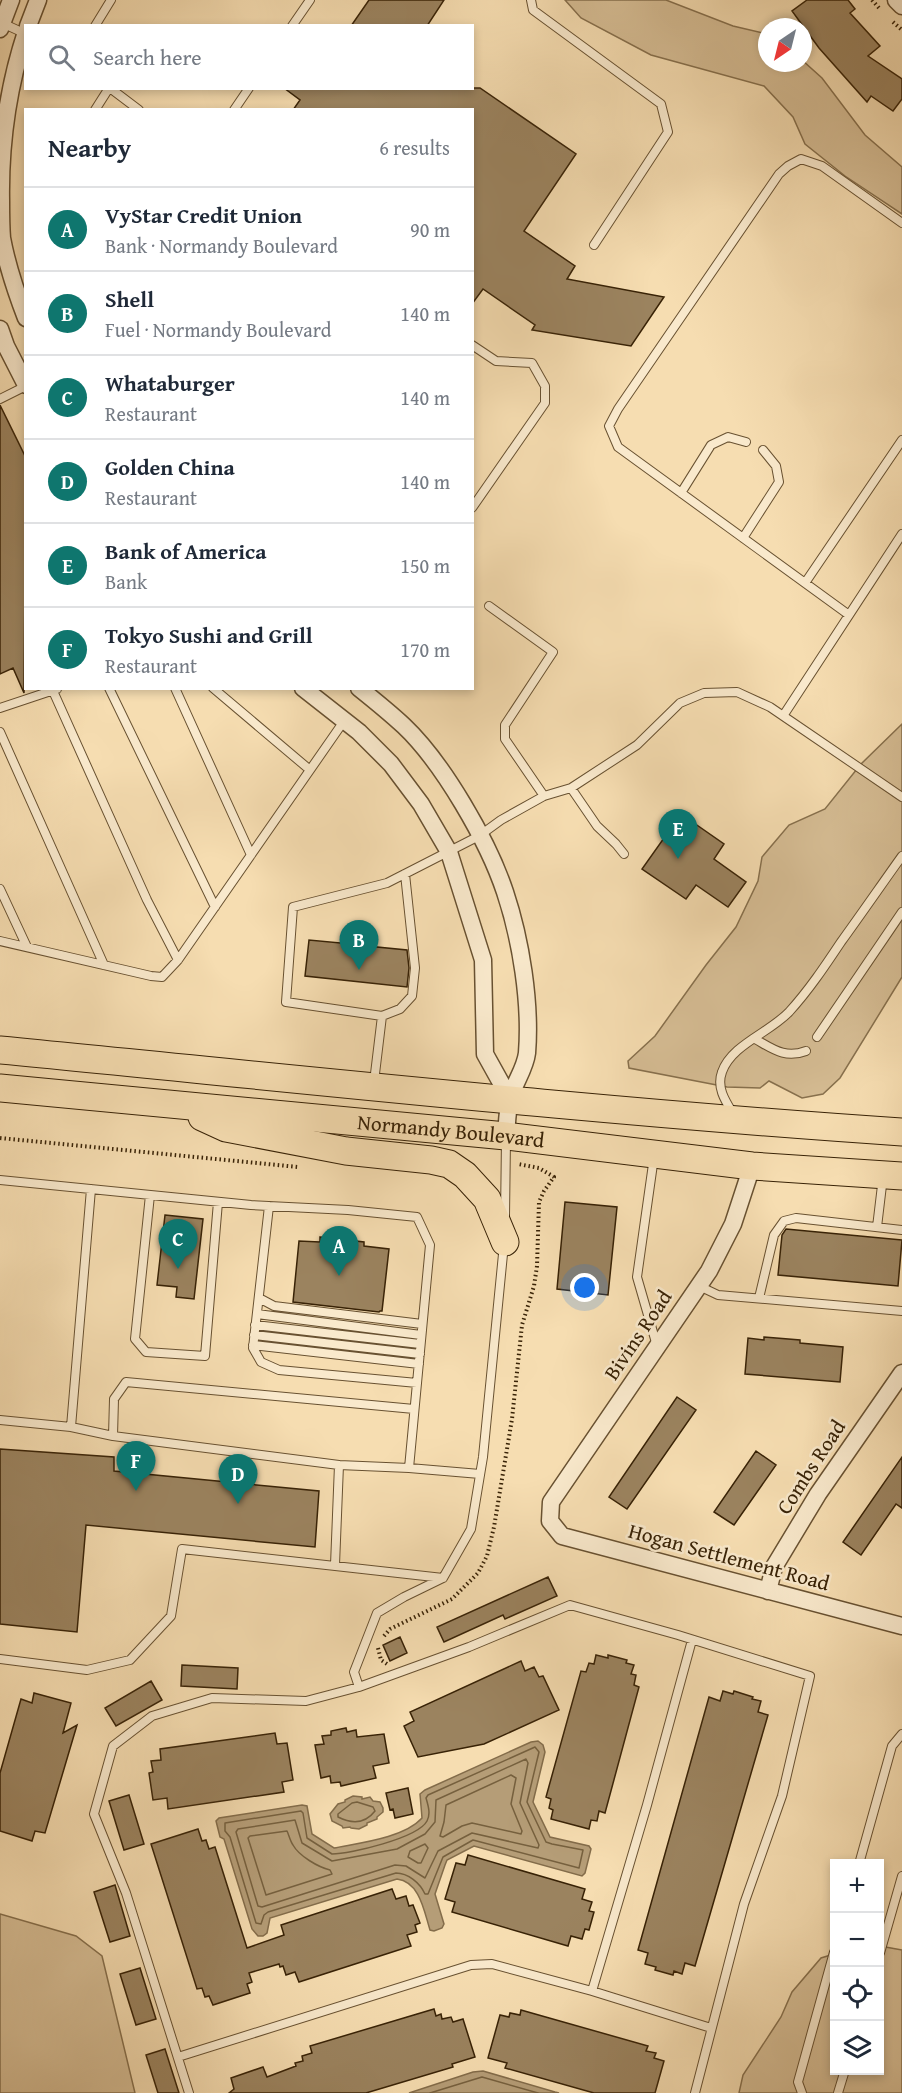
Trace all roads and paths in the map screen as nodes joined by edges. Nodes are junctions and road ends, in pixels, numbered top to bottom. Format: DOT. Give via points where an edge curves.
graph roads {
  1 [pos="11,0"];
  2 [pos="38,0"];
  3 [pos="111,0"];
  4 [pos="310,0"];
  5 [pos="531,0"];
  6 [pos="896,0"];
  7 [pos="902,6"];
  8 [pos="29,24"];
  9 [pos="96,24"];
  10 [pos="293,24"];
  11 [pos="1,26"];
  12 [pos="24,34"];
  13 [pos="24,38"];
  14 [pos="109,90"];
  15 [pos="113,90"];
  16 [pos="248,90"];
  17 [pos="96,108"];
  18 [pos="137,108"];
  19 [pos="235,108"];
  20 [pos="0,170"];
  21 [pos="902,223"];
  22 [pos="594,245"];
  23 [pos="24,313"];
  24 [pos="0,329"];
  25 [pos="474,346"];
  26 [pos="24,381"];
  27 [pos="0,399"];
  28 [pos="902,440"];
  29 [pos="746,442"];
  30 [pos="764,450"];
  31 [pos="681,493"];
  32 [pos="474,505"];
  33 [pos="902,534"];
  34 [pos="743,538"];
  35 [pos="805,583"];
  36 [pos="489,606"];
  37 [pos="849,615"];
  38 [pos="55,690"];
  39 [pos="110,690"];
  40 [pos="176,690"];
  41 [pos="215,690"];
  42 [pos="305,690"];
  43 [pos="361,690"];
  44 [pos="0,708"];
  45 [pos="783,716"];
  46 [pos="344,721"];
  47 [pos="0,732"];
  48 [pos="309,770"];
  49 [pos="571,788"];
  50 [pos="544,796"];
  51 [pos="902,798"];
  52 [pos="479,836"];
  53 [pos="449,852"];
  54 [pos="624,854"];
  55 [pos="251,855"];
  56 [pos="902,856"];
  57 [pos="405,874"];
  58 [pos="0,889"];
  59 [pos="215,907"];
  60 [pos="902,912"];
  61 [pos="0,941"];
  62 [pos="27,947"];
  63 [pos="178,960"];
  64 [pos="104,965"];
  65 [pos="382,1016"];
  66 [pos="817,1037"];
  67 [pos="755,1039"];
  68 [pos="0,1050"];
  69 [pos="806,1051"];
  70 [pos="374,1086"];
  71 [pos="0,1088"];
  72 [pos="510,1100"];
  73 [pos="176,1105"];
  74 [pos="737,1120"];
  75 [pos="902,1132"];
  76 [pos="506,1136"];
  77 [pos="654,1154"];
  78 [pos="752,1166"];
  79 [pos="892,1176"];
  80 [pos="0,1180"];
  81 [pos="91,1190"];
  82 [pos="150,1195"];
  83 [pos="218,1202"];
  84 [pos="269,1206"];
  85 [pos="877,1227"];
  86 [pos="902,1230"];
  87 [pos="505,1242"];
  88 [pos="699,1286"];
  89 [pos="258,1298"];
  90 [pos="759,1298"];
  91 [pos="902,1310"];
  92 [pos="257,1314"];
  93 [pos="423,1324"];
  94 [pos="255,1325"];
  95 [pos="254,1335"];
  96 [pos="421,1339"];
  97 [pos="253,1346"];
  98 [pos="657,1346"];
  99 [pos="420,1354"];
  100 [pos="418,1364"];
  101 [pos="902,1373"];
  102 [pos="417,1383"];
  103 [pos="414,1409"];
  104 [pos="0,1420"];
  105 [pos="71,1427"];
  106 [pos="113,1436"];
  107 [pos="339,1465"];
  108 [pos="409,1468"];
  109 [pos="480,1474"];
  110 [pos="550,1521"];
  111 [pos="335,1565"];
  112 [pos="443,1578"];
  113 [pos="768,1591"];
  114 [pos="902,1626"];
  115 [pos="692,1640"];
  116 [pos="0,1659"];
  117 [pos="359,1687"];
  118 [pos="902,1734"];
  119 [pos="860,1859"];
  120 [pos="902,1876"];
  121 [pos="884,1936"];
  122 [pos="830,1966"];
  123 [pos="592,1991"];
  124 [pos="711,2028"];
  125 [pos="178,2056"];
  126 [pos="843,2075"];
  127 [pos="189,2093"];
  128 [pos="695,2093"];
  129 [pos="802,2093"];
  130 [pos="838,2093"];
  1 -- 11 [label="street"];
  2 -- 8 [label="street"];
  3 -- 9 [label="lane"];
  4 -- 10 [label="lane"];
  5 -- 22 [label="lane" via="534,10 661,104 668,132"];
  6 -- 7 [label="street"];
  11 -- 12 [label="lane"];
  13 -- 20 [label="street" via="5,119"];
  14 -- 17 [label="lane"];
  15 -- 18 [label="lane"];
  16 -- 19 [label="lane"];
  20 -- 23 [label="street" via="2,236"];
  21 -- 31 [label="lane" via="822,166 801,159 779,174 609,426 618,447"];
  24 -- 26 [label="street"];
  25 -- 32 [label="lane" via="496,361 532,363 545,386 545,402"];
  26 -- 27 [label="lane"];
  28 -- 35 [label="lane"];
  29 -- 31 [label="lane" via="728,437 711,445"];
  30 -- 34 [label="lane" via="776,466 778,482"];
  31 -- 34 [label="lane"];
  33 -- 37 [label="lane"];
  34 -- 35 [label="lane"];
  35 -- 37 [label="lane"];
  36 -- 50 [label="lane" via="553,652 505,725 505,739"];
  37 -- 45 [label="lane"];
  38 -- 44 [label="lane"];
  38 -- 63 [label="lane" via="147,900"];
  39 -- 59 [label="lane"];
  40 -- 55 [label="lane"];
  41 -- 48 [label="lane"];
  42 -- 46 [label="street"];
  43 -- 52 [label="street" via="405,727 435,762"];
  45 -- 49 [label="lane" via="737,692 704,693 680,703 638,745"];
  45 -- 51 [label="lane"];
  46 -- 48 [label="lane"];
  46 -- 53 [label="street" via="391,765 421,804"];
  47 -- 64 [label="lane"];
  48 -- 55 [label="lane"];
  49 -- 50 [label="lane"];
  49 -- 54 [label="lane" via="597,826"];
  50 -- 52 [label="lane"];
  52 -- 53 [label="lane"];
  52 -- 72 [label="street" via="505,892 521,960 526,1056"];
  53 -- 57 [label="lane"];
  53 -- 72 [label="street" via="483,960 485,1054"];
  55 -- 59 [label="lane"];
  56 -- 67 [label="lane" via="813,983 787,1013"];
  57 -- 65 [label="lane" via="415,968 412,996 400,1009"];
  57 -- 65 [label="lane" via="387,883 293,907 286,1002"];
  58 -- 62 [label="lane"];
  59 -- 63 [label="lane"];
  60 -- 66 [label="lane"];
  61 -- 62 [label="lane"];
  62 -- 64 [label="lane"];
  63 -- 64 [label="lane" via="162,977"];
  65 -- 70 [label="lane"];
  67 -- 69 [label="lane" via="794,1056"];
  67 -- 74 [label="lane" via="733,1054 721,1074 721,1092"];
  68 -- 70 [label="main road, Normandy Boulevard"];
  70 -- 72 [label="main road, Normandy Boulevard"];
  71 -- 73 [label="main road, Normandy Boulevard"];
  72 -- 74 [label="main road, Normandy Boulevard"];
  72 -- 76 [label="street"];
  73 -- 76 [label="main road, Normandy Boulevard"];
  73 -- 87 [label="main road" via="226,1128 346,1151 449,1164 487,1199"];
  74 -- 75 [label="main road, Normandy Boulevard"];
  76 -- 77 [label="main road, Normandy Boulevard"];
  76 -- 87 [label="lane"];
  77 -- 78 [label="main road, Normandy Boulevard"];
  77 -- 98 [label="lane" via="637,1277"];
  78 -- 79 [label="main road, Normandy Boulevard"];
  78 -- 88 [label="street, Bivins Road" via="733,1224"];
  79 -- 85 [label="lane"];
  80 -- 81 [label="lane"];
  81 -- 82 [label="lane"];
  81 -- 105 [label="lane"];
  82 -- 83 [label="lane"];
  82 -- 83 [label="lane" via="135,1339 146,1352 205,1356"];
  83 -- 84 [label="lane"];
  84 -- 89 [label="lane"];
  84 -- 93 [label="lane" via="417,1217 430,1245"];
  85 -- 86 [label="lane"];
  85 -- 90 [label="lane" via="796,1218 784,1221 774,1234"];
  87 -- 109 [label="lane"];
  88 -- 90 [label="lane" via="718,1295"];
  88 -- 98 [label="street, Bivins Road"];
  89 -- 92 [label="lane"];
  89 -- 93 [label="lane" via="274,1306"];
  90 -- 91 [label="lane"];
  92 -- 94 [label="lane"];
  92 -- 96 [label="lane"];
  93 -- 96 [label="lane"];
  94 -- 95 [label="lane"];
  94 -- 96 [label="lane"];
  95 -- 97 [label="lane"];
  95 -- 99 [label="lane"];
  96 -- 99 [label="lane"];
  97 -- 100 [label="lane"];
  97 -- 102 [label="lane" via="261,1362 279,1370"];
  98 -- 110 [label="street, Bivins Road" via="551,1502"];
  99 -- 100 [label="lane"];
  100 -- 102 [label="lane"];
  101 -- 113 [label="street, Combs Road" via="818,1494 774,1567"];
  102 -- 103 [label="lane"];
  103 -- 106 [label="lane" via="126,1382 114,1399"];
  103 -- 108 [label="lane"];
  104 -- 105 [label="lane"];
  105 -- 106 [label="lane"];
  106 -- 107 [label="lane"];
  107 -- 108 [label="lane"];
  107 -- 111 [label="lane"];
  108 -- 109 [label="lane"];
  109 -- 112 [label="lane" via="471,1529"];
  110 -- 113 [label="street, Hogan Settlement Road" via="562,1536"];
  111 -- 112 [label="lane"];
  111 -- 116 [label="lane" via="182,1549 171,1616 129,1660 87,1670"];
  112 -- 117 [label="lane" via="377,1613 354,1672"];
  113 -- 114 [label="street, Hogan Settlement Road"];
  115 -- 117 [label="lane" via="570,1605"];
  115 -- 123 [label="lane"];
  115 -- 124 [label="lane" via="810,1676 782,1796 744,1904"];
  117 -- 125 [label="lane" via="306,1701 212,1698 152,1716 113,1746 94,1814 126,1893"];
  118 -- 119 [label="lane" via="892,1746"];
  120 -- 121 [label="lane"];
  122 -- 129 [label="lane" via="798,2082"];
  123 -- 124 [label="lane"];
  123 -- 125 [label="lane" via="492,1964 471,1965"];
  124 -- 128 [label="lane"];
  125 -- 127 [label="lane"];
  126 -- 130 [label="lane"];
}
